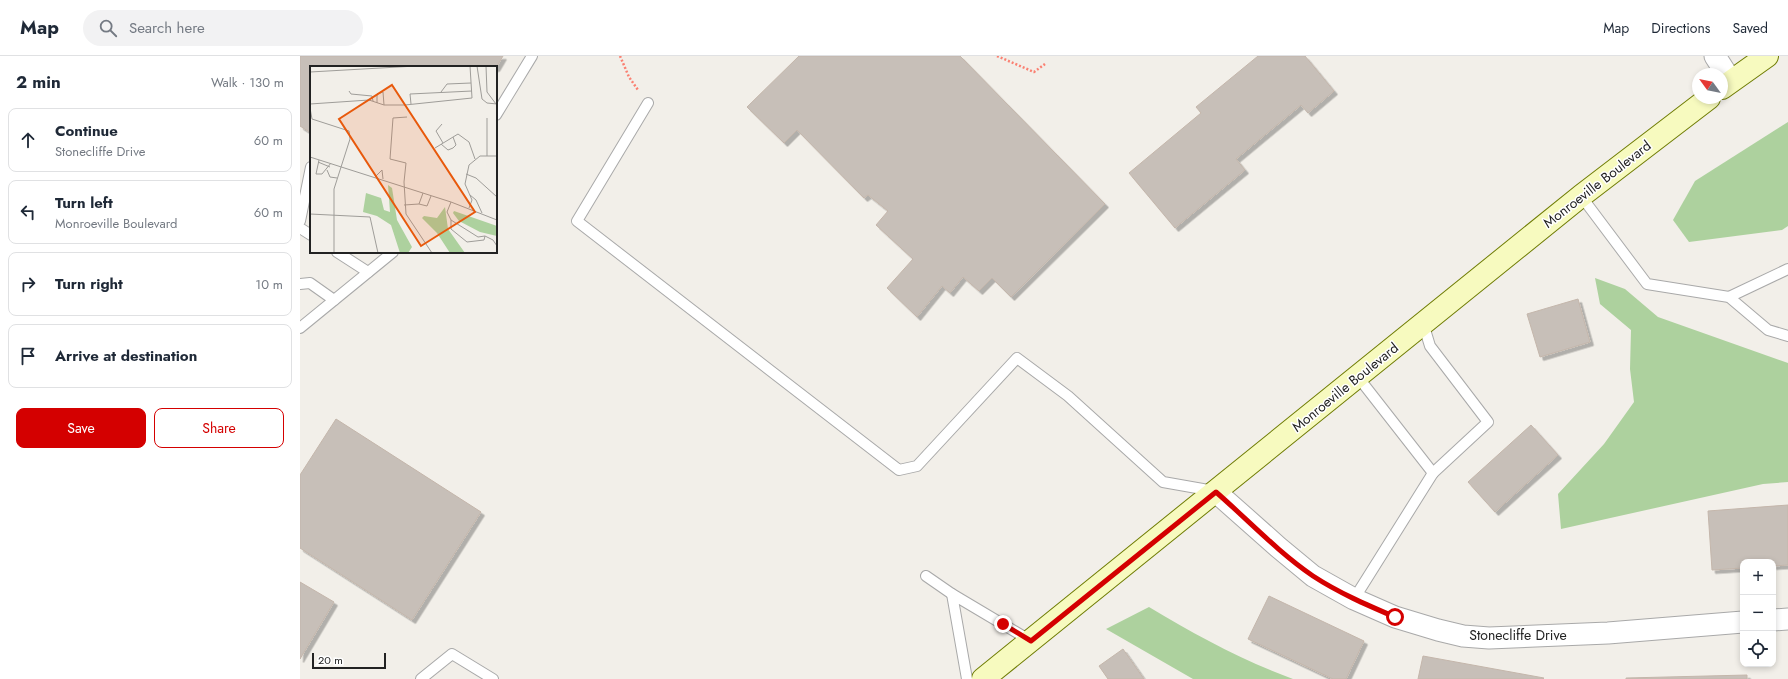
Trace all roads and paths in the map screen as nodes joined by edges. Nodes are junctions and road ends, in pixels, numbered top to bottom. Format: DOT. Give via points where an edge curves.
graph roads {
  1 [pos="532,56"];
  2 [pos="620,56"];
  3 [pos="997,56"];
  4 [pos="1715,56"];
  5 [pos="1767,56"];
  6 [pos="1046,64"];
  7 [pos="1720,68"];
  8 [pos="1728,83"];
  9 [pos="648,104"];
  10 [pos="1701,104"];
  11 [pos="497,113"];
  12 [pos="310,173"];
  13 [pos="1581,196"];
  14 [pos="300,221"];
  15 [pos="300,228"];
  16 [pos="310,234"];
  17 [pos="339,253"];
  18 [pos="392,253"];
  19 [pos="1788,269"];
  20 [pos="368,272"];
  21 [pos="300,284"];
  22 [pos="1729,297"];
  23 [pos="334,300"];
  24 [pos="1423,322"];
  25 [pos="300,328"];
  26 [pos="1788,336"];
  27 [pos="1358,377"];
  28 [pos="1433,473"];
  29 [pos="1216,492"];
  30 [pos="926,576"];
  31 [pos="952,594"];
  32 [pos="1354,599"];
  33 [pos="1788,619"];
  34 [pos="1776,620"];
  35 [pos="1740,622"];
  36 [pos="1031,641"];
  37 [pos="421,679"];
  38 [pos="493,679"];
  39 [pos="967,679"];
  40 [pos="983,679"];
  1 -- 11 [label="lane"];
  2 -- 9 [label="path" via="629,77"];
  3 -- 6 [label="path" via="1034,72"];
  4 -- 7 [label="street"];
  5 -- 8 [label="main road"];
  9 -- 29 [label="lane" via="577,221 899,470 918,466 1017,358 1068,396 1163,482"];
  10 -- 13 [label="main road, Monroeville Boulevard"];
  12 -- 14 [label="lane"];
  13 -- 22 [label="lane" via="1647,284"];
  13 -- 24 [label="main road, Monroeville Boulevard"];
  15 -- 16 [label="lane"];
  17 -- 20 [label="lane"];
  18 -- 20 [label="lane"];
  19 -- 22 [label="lane"];
  20 -- 23 [label="lane"];
  21 -- 23 [label="lane" via="310,283"];
  22 -- 26 [label="lane" via="1768,330"];
  23 -- 25 [label="lane"];
  24 -- 27 [label="main road, Monroeville Boulevard"];
  24 -- 28 [label="lane" via="1430,346 1488,422"];
  27 -- 28 [label="lane"];
  27 -- 29 [label="main road, Monroeville Boulevard"];
  28 -- 32 [label="lane"];
  29 -- 32 [label="street, Stonecliffe Drive" via="1313,576"];
  29 -- 36 [label="main road, Monroeville Boulevard"];
  30 -- 31 [label="lane"];
  31 -- 36 [label="lane"];
  31 -- 39 [label="lane"];
  32 -- 35 [label="street, Stonecliffe Drive" via="1395,617 1438,630 1463,636 1489,638 1608,633"];
  33 -- 34 [label="street"];
  36 -- 40 [label="main road, Monroeville Boulevard"];
  37 -- 38 [label="lane" via="452,654"];
}
